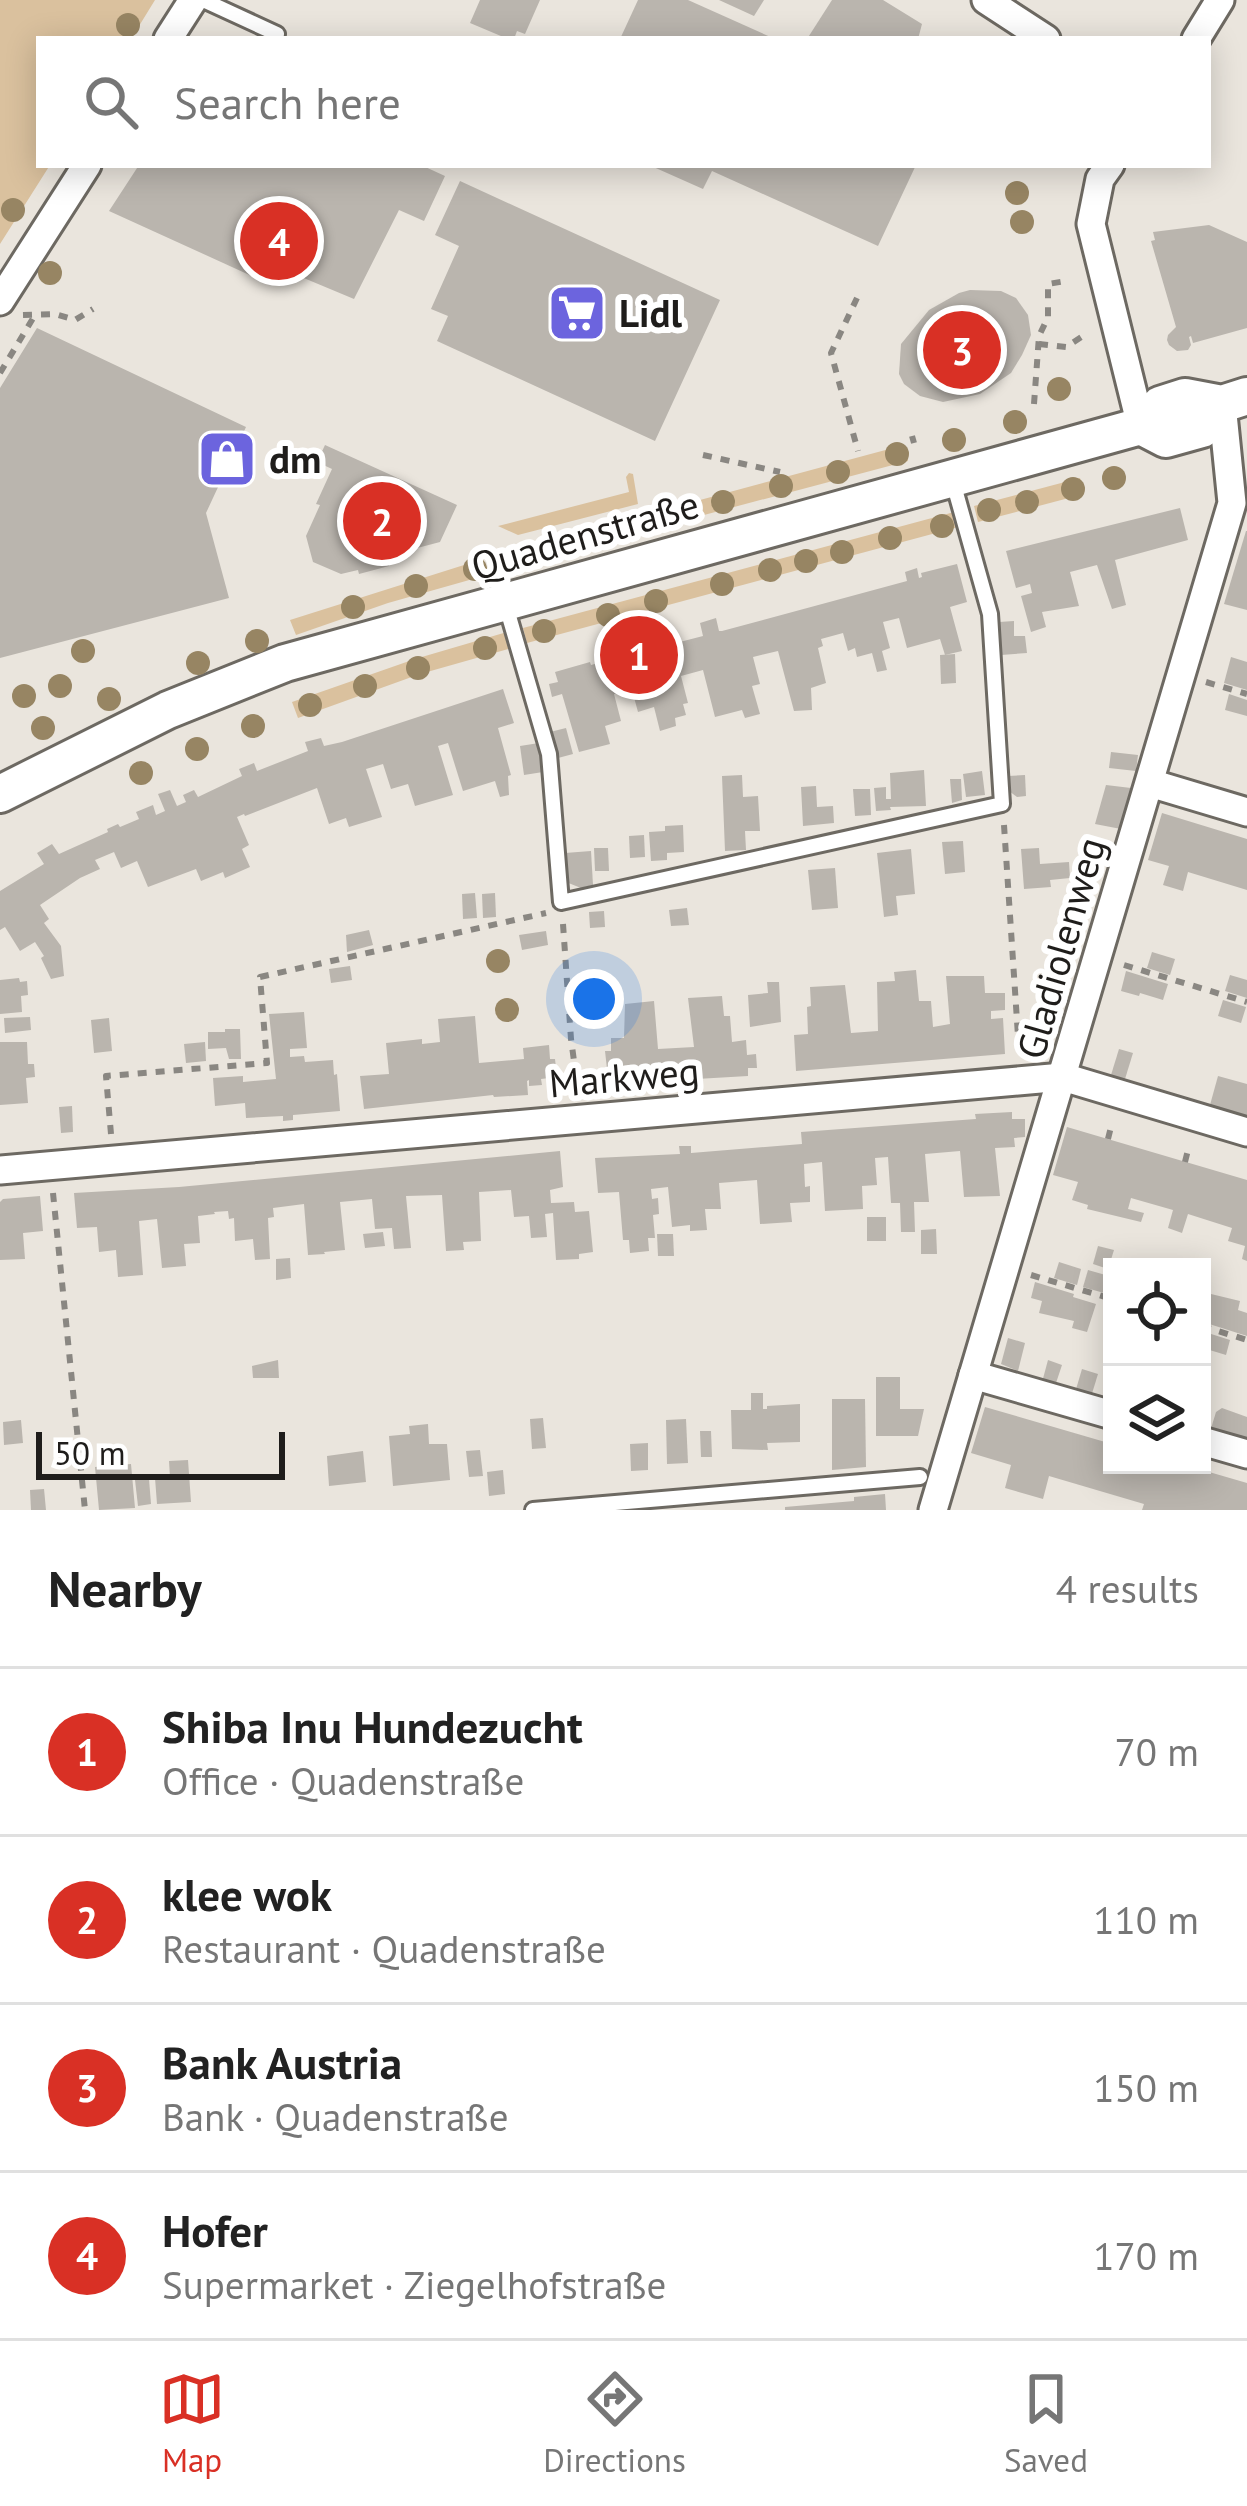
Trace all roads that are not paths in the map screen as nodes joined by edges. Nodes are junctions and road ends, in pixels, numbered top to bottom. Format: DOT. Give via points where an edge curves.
graph roads {
  1 [pos="194,0"];
  2 [pos="203,0"];
  3 [pos="986,0"];
  4 [pos="1220,0"];
  5 [pos="277,34"];
  6 [pos="170,36"];
  7 [pos="1041,36"];
  8 [pos="1198,36"];
  9 [pos="85,168"];
  10 [pos="1108,168"];
  11 [pos="9,308"];
  12 [pos="1234,400"];
  13 [pos="1141,426"];
  14 [pos="952,477"];
  15 [pos="1240,505"];
  16 [pos="505,602"];
  17 [pos="1150,783"];
  18 [pos="0,794"];
  19 [pos="1247,812"];
  20 [pos="1063,1077"];
  21 [pos="1247,1132"];
  22 [pos="0,1170"];
  23 [pos="973,1375"];
  24 [pos="1103,1412"];
  25 [pos="1211,1444"];
  26 [pos="1247,1454"];
  27 [pos="920,1477"];
  28 [pos="533,1510"];
  29 [pos="933,1510"];
  1 -- 6 [label="street"];
  2 -- 5 [label="lane"];
  3 -- 7 [label="street"];
  4 -- 8 [label="street"];
  9 -- 11 [label="street"];
  10 -- 13 [label="street" via="1091,224"];
  12 -- 13 [label="street, Quadenstraße" via="1202,429 1166,439"];
  12 -- 15 [label="street, Gladiolenweg"];
  13 -- 14 [label="street, Quadenstraße"];
  14 -- 16 [label="street, Quadenstraße"];
  14 -- 16 [label="lane" via="990,614 1002,803 561,902 549,754"];
  15 -- 17 [label="street, Gladiolenweg"];
  16 -- 18 [label="street, Quadenstraße" via="285,663 168,710"];
  17 -- 19 [label="street"];
  17 -- 20 [label="street, Gladiolenweg"];
  20 -- 21 [label="street, Markweg"];
  20 -- 22 [label="street, Markweg"];
  20 -- 23 [label="street, Gladiolenweg"];
  23 -- 24 [label="street"];
  23 -- 29 [label="street, Gladiolenweg"];
  25 -- 26 [label="street"];
  27 -- 28 [label="lane"];
}
